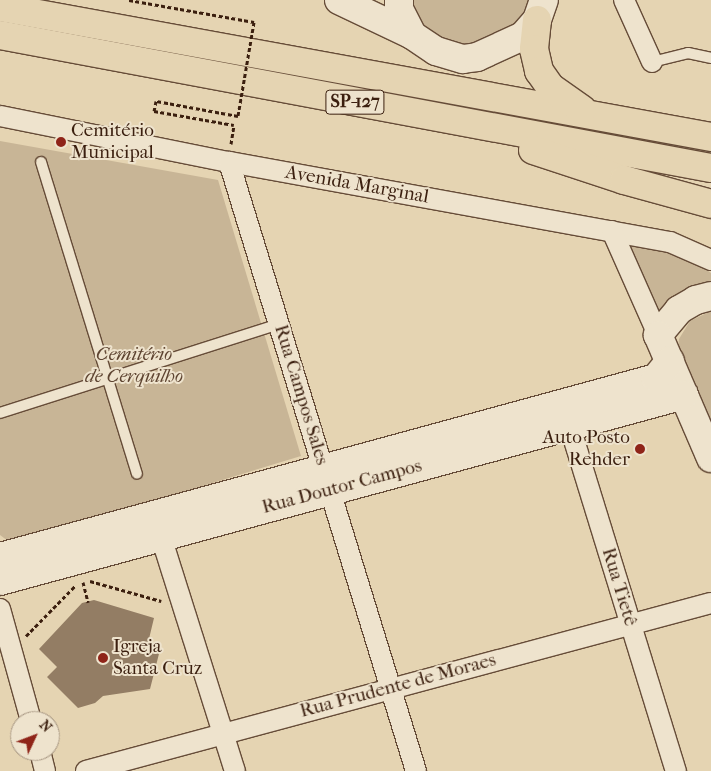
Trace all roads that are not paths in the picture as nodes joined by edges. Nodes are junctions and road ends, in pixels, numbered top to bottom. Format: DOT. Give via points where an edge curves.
graph roads {
  1 [pos="339,0"];
  2 [pos="399,0"];
  3 [pos="624,0"];
  4 [pos="543,6"];
  5 [pos="0,7"];
  6 [pos="412,34"];
  7 [pos="0,35"];
  8 [pos="0,40"];
  9 [pos="28,40"];
  10 [pos="711,58"];
  11 [pos="652,62"];
  12 [pos="590,114"];
  13 [pos="0,116"];
  14 [pos="434,117"];
  15 [pos="711,138"];
  16 [pos="41,162"];
  17 [pos="229,162"];
  18 [pos="711,168"];
  19 [pos="711,204"];
  20 [pos="612,231"];
  21 [pos="711,260"];
  22 [pos="711,296"];
  23 [pos="279,324"];
  24 [pos="658,335"];
  25 [pos="670,361"];
  26 [pos="108,378"];
  27 [pos="684,395"];
  28 [pos="0,413"];
  29 [pos="566,415"];
  30 [pos="711,458"];
  31 [pos="137,474"];
  32 [pos="327,479"];
  33 [pos="158,526"];
  34 [pos="0,557"];
  35 [pos="0,580"];
  36 [pos="711,603"];
  37 [pos="0,609"];
  38 [pos="631,623"];
  39 [pos="391,688"];
  40 [pos="28,711"];
  41 [pos="223,733"];
  42 [pos="86,771"];
  43 [pos="235,771"];
  44 [pos="416,771"];
  45 [pos="676,771"];
  1 -- 6 [label="street"];
  2 -- 6 [label="street" via="399,9"];
  3 -- 11 [label="street"];
  4 -- 6 [label="street" via="513,42 477,57 450,57 423,44"];
  4 -- 12 [label="highway" via="534,49 539,71 550,87"];
  5 -- 12 [label="highway, SP-127"];
  7 -- 9 [label="highway, SP-127"];
  8 -- 9 [label="highway"];
  9 -- 14 [label="highway, SP-127"];
  10 -- 11 [label="lane" via="688,53"];
  12 -- 15 [label="highway, SP-127"];
  13 -- 17 [label="street, Avenida Marginal"];
  14 -- 18 [label="highway, SP-127"];
  14 -- 19 [label="highway" via="624,180"];
  16 -- 26 [label="lane"];
  17 -- 20 [label="street, Avenida Marginal"];
  17 -- 23 [label="street, Rua Campos Sales"];
  20 -- 21 [label="street, Avenida Marginal" via="670,242"];
  20 -- 24 [label="street"];
  22 -- 24 [label="street" via="679,310"];
  23 -- 26 [label="lane"];
  23 -- 32 [label="street, Rua Campos Sales"];
  24 -- 25 [label="street"];
  25 -- 27 [label="street"];
  25 -- 29 [label="street, Rua Doutor Campos" via="656,378"];
  26 -- 28 [label="lane"];
  26 -- 31 [label="lane"];
  27 -- 29 [label="street, Rua Doutor Campos"];
  27 -- 30 [label="street"];
  29 -- 32 [label="street, Rua Doutor Campos"];
  29 -- 38 [label="street, Rua Tietê"];
  32 -- 33 [label="street, Rua Doutor Campos"];
  32 -- 39 [label="street, Rua Campos Sales"];
  33 -- 34 [label="street, Rua Doutor Campos"];
  33 -- 35 [label="street, Rua Doutor Campos"];
  33 -- 41 [label="street"];
  36 -- 38 [label="street, Rua Prudente de Moraes"];
  37 -- 40 [label="street"];
  38 -- 39 [label="street, Rua Prudente de Moraes"];
  38 -- 45 [label="street, Rua Tietê"];
  39 -- 41 [label="street, Rua Prudente de Moraes"];
  39 -- 44 [label="street, Rua Campos Sales"];
  41 -- 42 [label="street, Rua Prudente de Moraes"];
  41 -- 43 [label="street"];
}
